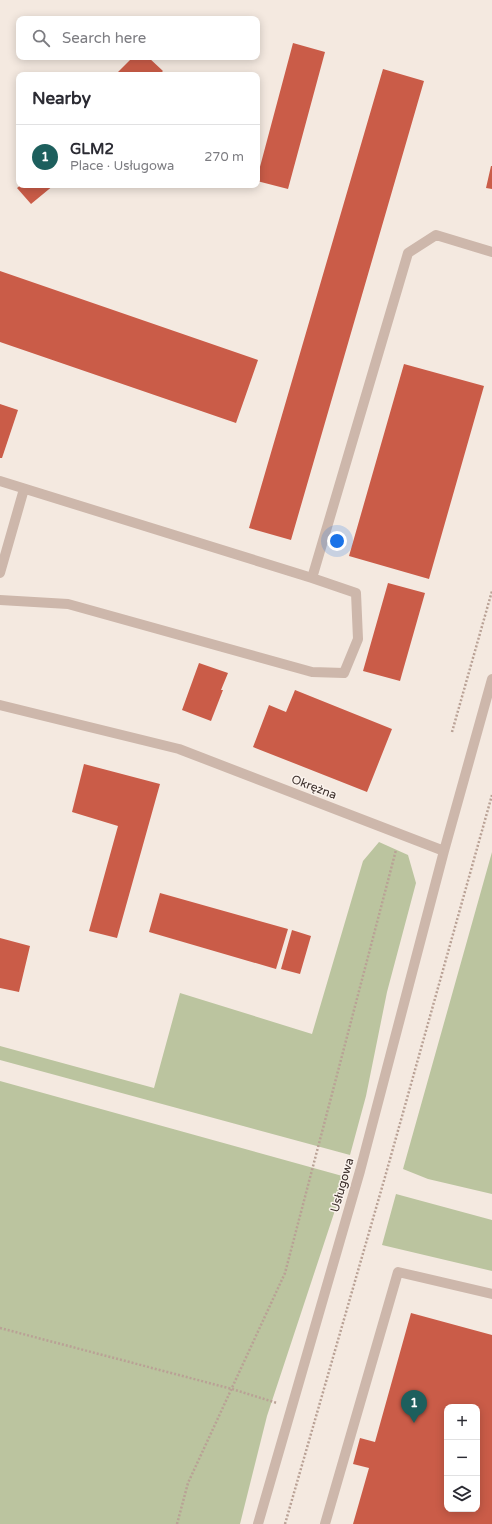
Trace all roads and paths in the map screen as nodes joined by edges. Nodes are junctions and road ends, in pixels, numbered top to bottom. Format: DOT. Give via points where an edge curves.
graph roads {
  1 [pos="492,252"];
  2 [pos="0,481"];
  3 [pos="24,489"];
  4 [pos="0,573"];
  5 [pos="312,578"];
  6 [pos="492,591"];
  7 [pos="0,600"];
  8 [pos="492,679"];
  9 [pos="0,705"];
  10 [pos="452,732"];
  11 [pos="492,795"];
  12 [pos="400,834"];
  13 [pos="444,851"];
  14 [pos="492,1294"];
  15 [pos="0,1328"];
  16 [pos="232,1389"];
  17 [pos="291,1407"];
  18 [pos="177,1524"];
  19 [pos="258,1524"];
  20 [pos="285,1524"];
  21 [pos="325,1524"];
  1 -- 5 [label="street" via="436,235 408,252"];
  2 -- 3 [label="street"];
  3 -- 4 [label="street"];
  3 -- 5 [label="street"];
  5 -- 7 [label="street" via="356,592 358,639 344,673 312,672 68,604"];
  6 -- 10 [label="path"];
  8 -- 13 [label="street"];
  9 -- 12 [label="street, Okrężna" via="179,749"];
  11 -- 20 [label="path"];
  12 -- 13 [label="street, Okrężna"];
  12 -- 16 [label="path" via="285,1273"];
  13 -- 17 [label="street, Usługowa" via="360,1170"];
  14 -- 21 [label="street" via="398,1272"];
  15 -- 16 [label="path"];
  16 -- 17 [label="path"];
  16 -- 18 [label="path" via="188,1483"];
  17 -- 19 [label="street, Usługowa"];
}
